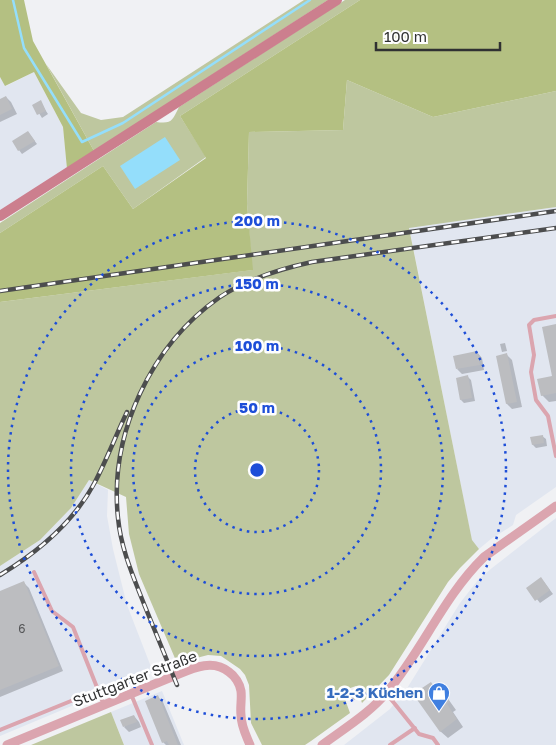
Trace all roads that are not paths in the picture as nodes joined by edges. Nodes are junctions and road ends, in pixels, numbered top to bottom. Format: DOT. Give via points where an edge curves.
graph roads {
  1 [pos="337,0"];
  2 [pos="0,216"];
  3 [pos="556,316"];
  4 [pos="556,456"];
  5 [pos="556,506"];
  6 [pos="34,572"];
  7 [pos="98,690"];
  8 [pos="386,693"];
  9 [pos="131,694"];
  10 [pos="104,705"];
  11 [pos="414,728"];
  12 [pos="0,730"];
  13 [pos="7,745"];
  14 [pos="152,745"];
  15 [pos="250,745"];
  16 [pos="322,745"];
  17 [pos="390,745"];
  18 [pos="438,745"];
  1 -- 2 [label="main road"];
  3 -- 4 [label="lane" via="534,320 528,325 534,355 531,372 536,400 548,416"];
  5 -- 8 [label="street" via="484,557 462,580 410,662"];
  6 -- 7 [label="lane" via="52,611 72,627"];
  7 -- 10 [label="lane"];
  7 -- 12 [label="lane"];
  8 -- 11 [label="lane"];
  8 -- 16 [label="street" via="366,713"];
  9 -- 10 [label="street, Stuttgarter Straße"];
  9 -- 14 [label="lane"];
  9 -- 15 [label="street, Stuttgarter Straße" via="198,666 225,668 241,688 242,726"];
  10 -- 13 [label="street, Stuttgarter Straße"];
  11 -- 17 [label="lane"];
  11 -- 18 [label="lane" via="420,734 433,738"];
}
